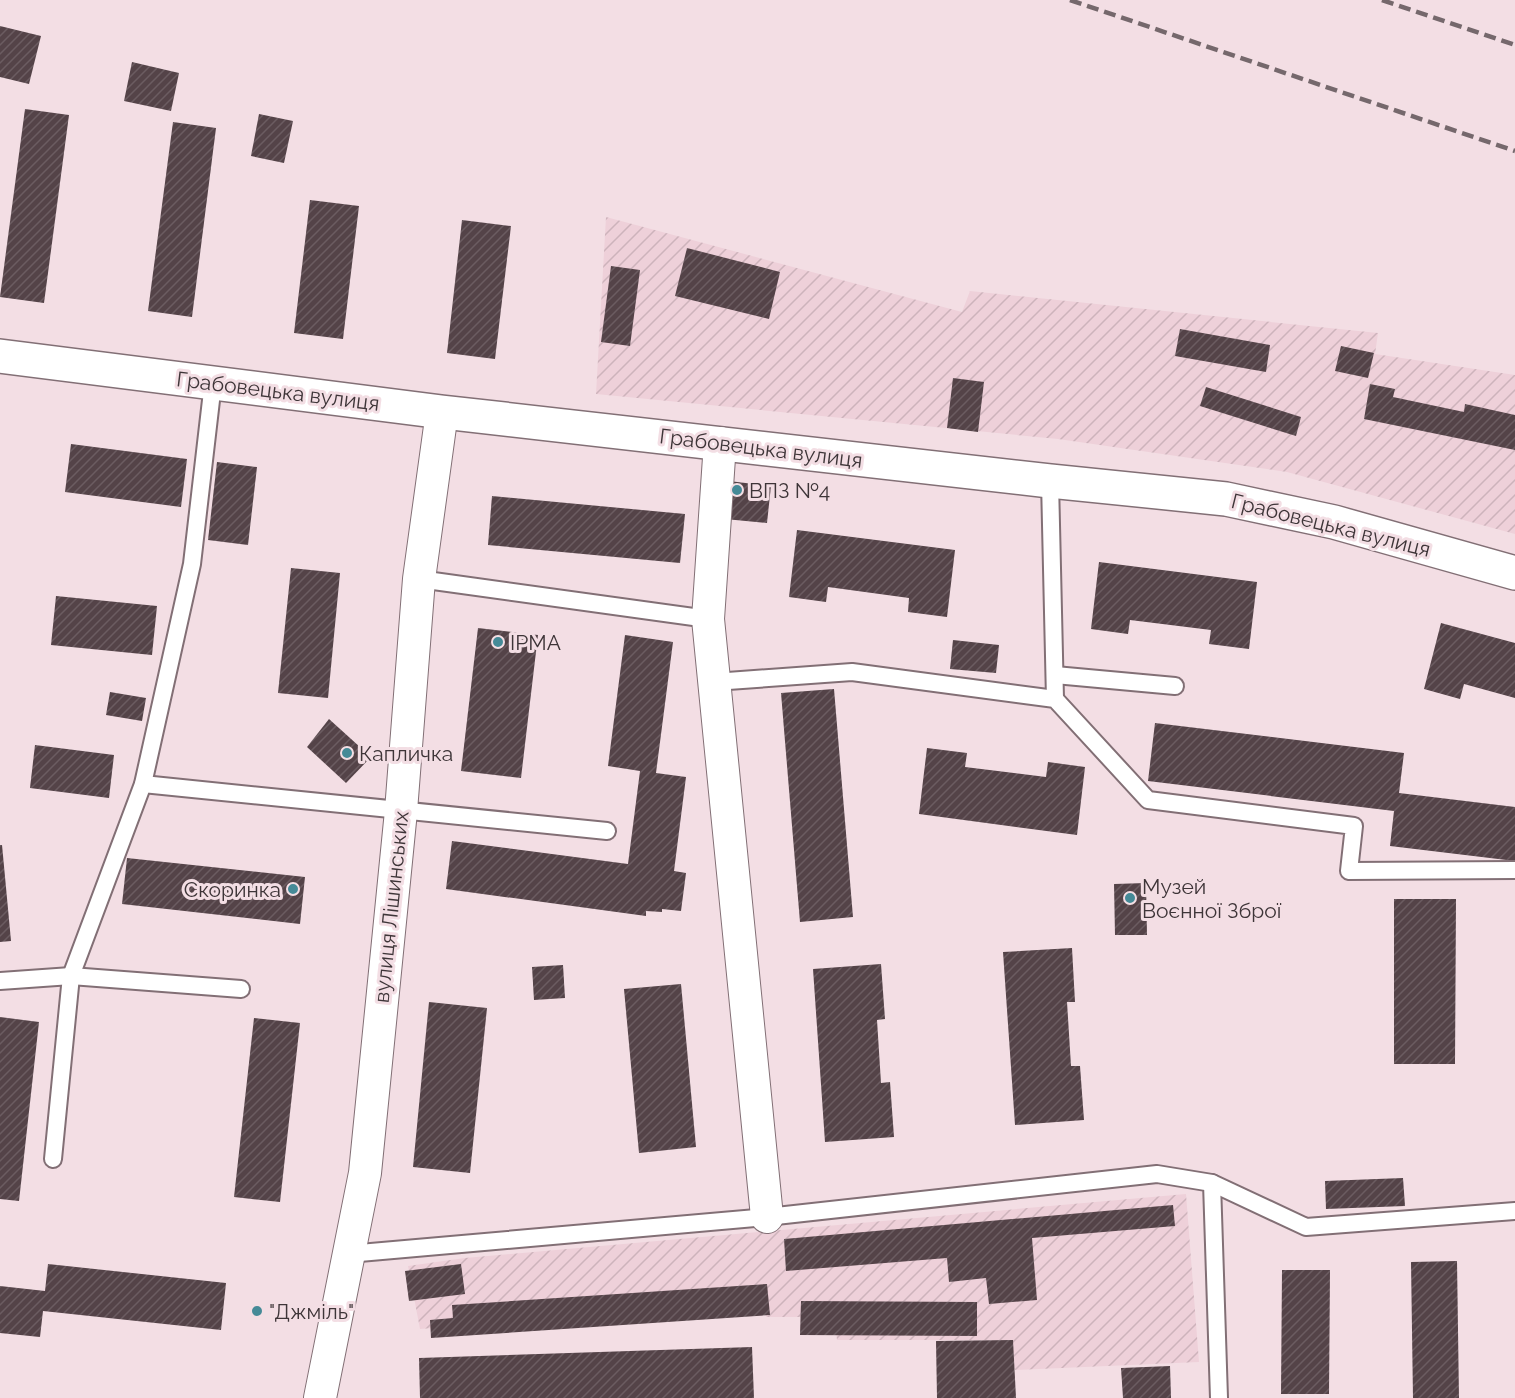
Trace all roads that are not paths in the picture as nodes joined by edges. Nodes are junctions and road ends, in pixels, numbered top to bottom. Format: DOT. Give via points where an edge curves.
graph roads {
  1 [pos="0,356"];
  2 [pos="213,383"];
  3 [pos="442,412"];
  4 [pos="720,443"];
  5 [pos="1050,481"];
  6 [pos="1515,573"];
  7 [pos="419,579"];
  8 [pos="708,619"];
  9 [pos="1054,675"];
  10 [pos="714,682"];
  11 [pos="1175,686"];
  12 [pos="1055,699"];
  13 [pos="143,784"];
  14 [pos="401,811"];
  15 [pos="607,831"];
  16 [pos="1515,870"];
  17 [pos="71,976"];
  18 [pos="0,981"];
  19 [pos="241,989"];
  20 [pos="53,1159"];
  21 [pos="1212,1183"];
  22 [pos="1515,1211"];
  23 [pos="767,1217"];
  24 [pos="348,1254"];
  25 [pos="320,1398"];
  26 [pos="1219,1398"];
  1 -- 2 [label="street, Грабовецька вулиця"];
  2 -- 3 [label="street, Грабовецька вулиця"];
  2 -- 13 [label="lane" via="192,564"];
  3 -- 4 [label="street, Грабовецька вулиця"];
  3 -- 7 [label="street, вулиця Лішинських"];
  4 -- 5 [label="street, Грабовецька вулиця"];
  4 -- 8 [label="street"];
  5 -- 6 [label="street, Грабовецька вулиця" via="1226,499 1334,522"];
  5 -- 9 [label="lane"];
  7 -- 8 [label="lane"];
  7 -- 14 [label="street, вулиця Лішинських"];
  8 -- 10 [label="street"];
  9 -- 11 [label="lane"];
  9 -- 12 [label="lane"];
  10 -- 12 [label="lane" via="852,672"];
  10 -- 23 [label="street"];
  12 -- 16 [label="lane" via="1148,800 1354,826 1349,871"];
  13 -- 14 [label="lane"];
  13 -- 17 [label="lane"];
  14 -- 15 [label="lane"];
  14 -- 24 [label="street, вулиця Лішинських" via="365,1173"];
  17 -- 18 [label="lane"];
  17 -- 19 [label="lane"];
  17 -- 20 [label="lane"];
  21 -- 22 [label="lane" via="1306,1227"];
  21 -- 23 [label="lane" via="1157,1174"];
  21 -- 26 [label="lane"];
  23 -- 24 [label="lane"];
  24 -- 25 [label="street, вулиця Лішинських"];
}
